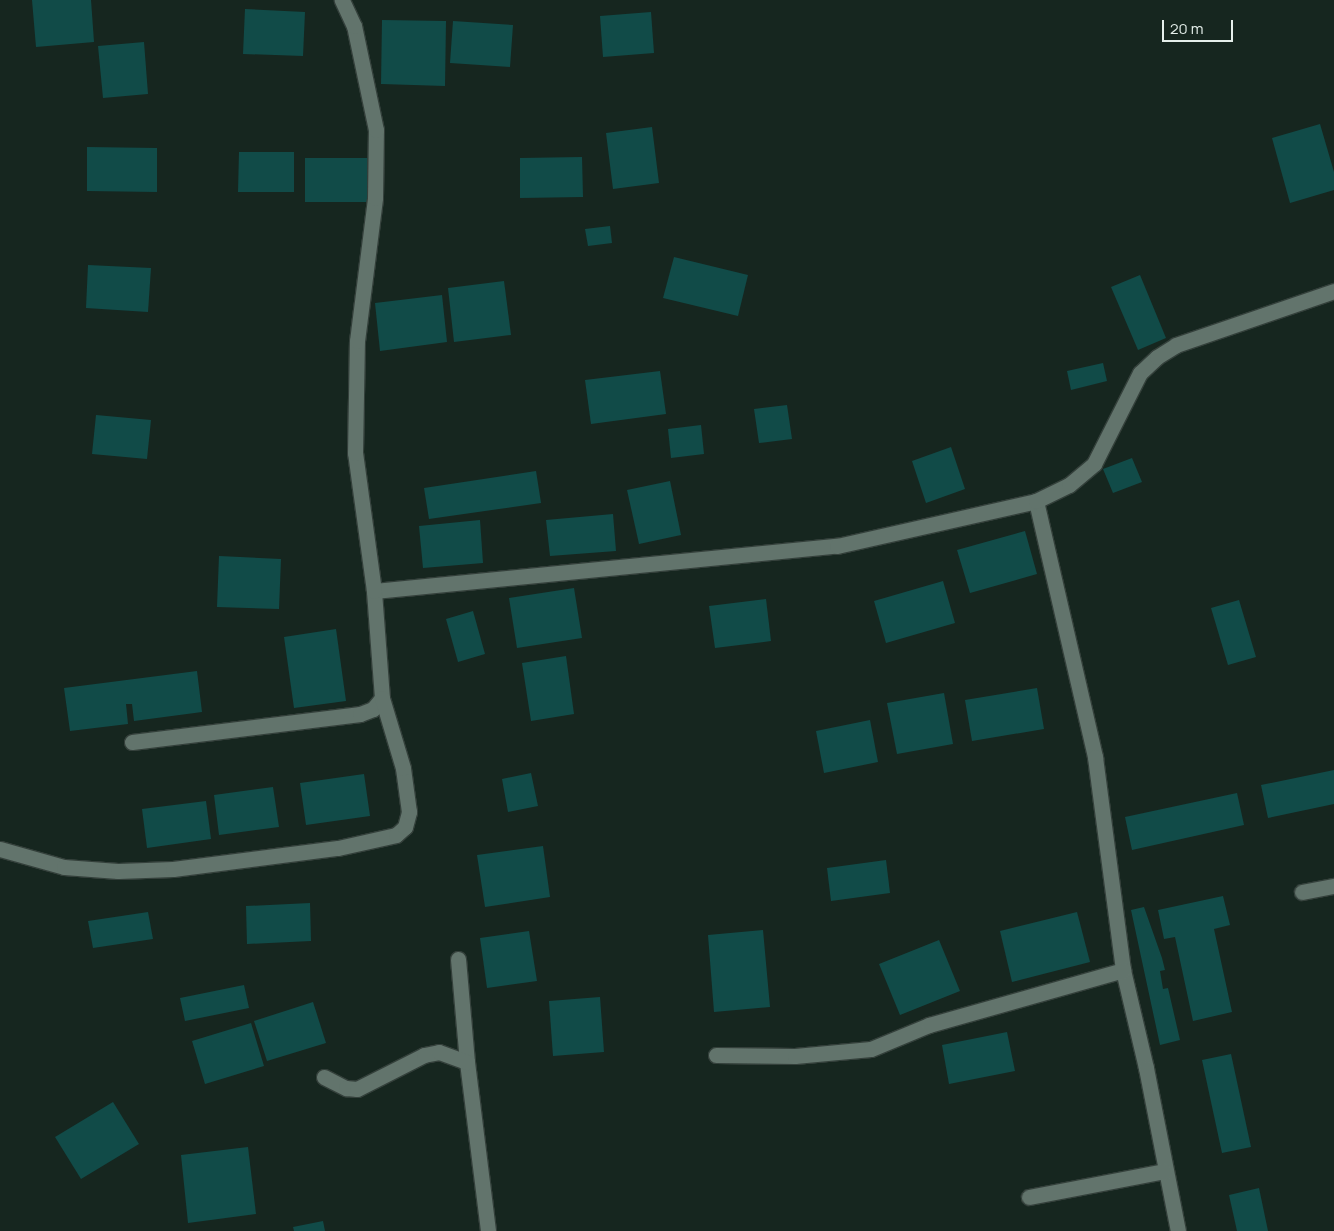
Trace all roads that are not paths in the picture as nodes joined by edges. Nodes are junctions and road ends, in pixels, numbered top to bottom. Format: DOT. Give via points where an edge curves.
graph roads {
  1 [pos="342,0"];
  2 [pos="1334,291"];
  3 [pos="1036,501"];
  4 [pos="374,592"];
  5 [pos="382,698"];
  6 [pos="132,742"];
  7 [pos="0,849"];
  8 [pos="1334,886"];
  9 [pos="1302,892"];
  10 [pos="458,959"];
  11 [pos="1123,970"];
  12 [pos="716,1055"];
  13 [pos="467,1062"];
  14 [pos="324,1077"];
  15 [pos="1165,1171"];
  16 [pos="1029,1198"];
  17 [pos="488,1231"];
  18 [pos="1178,1231"];
  1 -- 4 [label="street" via="354,26 376,130 375,198 357,341 355,444"];
  2 -- 3 [label="street" via="1176,345 1157,357 1140,373 1094,464 1069,485"];
  3 -- 4 [label="street" via="837,546"];
  3 -- 11 [label="street" via="1095,757"];
  4 -- 5 [label="street"];
  5 -- 6 [label="street" via="373,709 360,714"];
  5 -- 7 [label="street" via="403,768 409,812 406,827 396,835 338,848 136,871 64,867"];
  8 -- 9 [label="street"];
  10 -- 13 [label="street"];
  11 -- 12 [label="street" via="929,1025 871,1049 794,1056"];
  11 -- 15 [label="street"];
  13 -- 14 [label="street" via="439,1052 424,1054 356,1089 346,1088"];
  13 -- 17 [label="street"];
  15 -- 16 [label="street"];
  15 -- 18 [label="street"];
}
